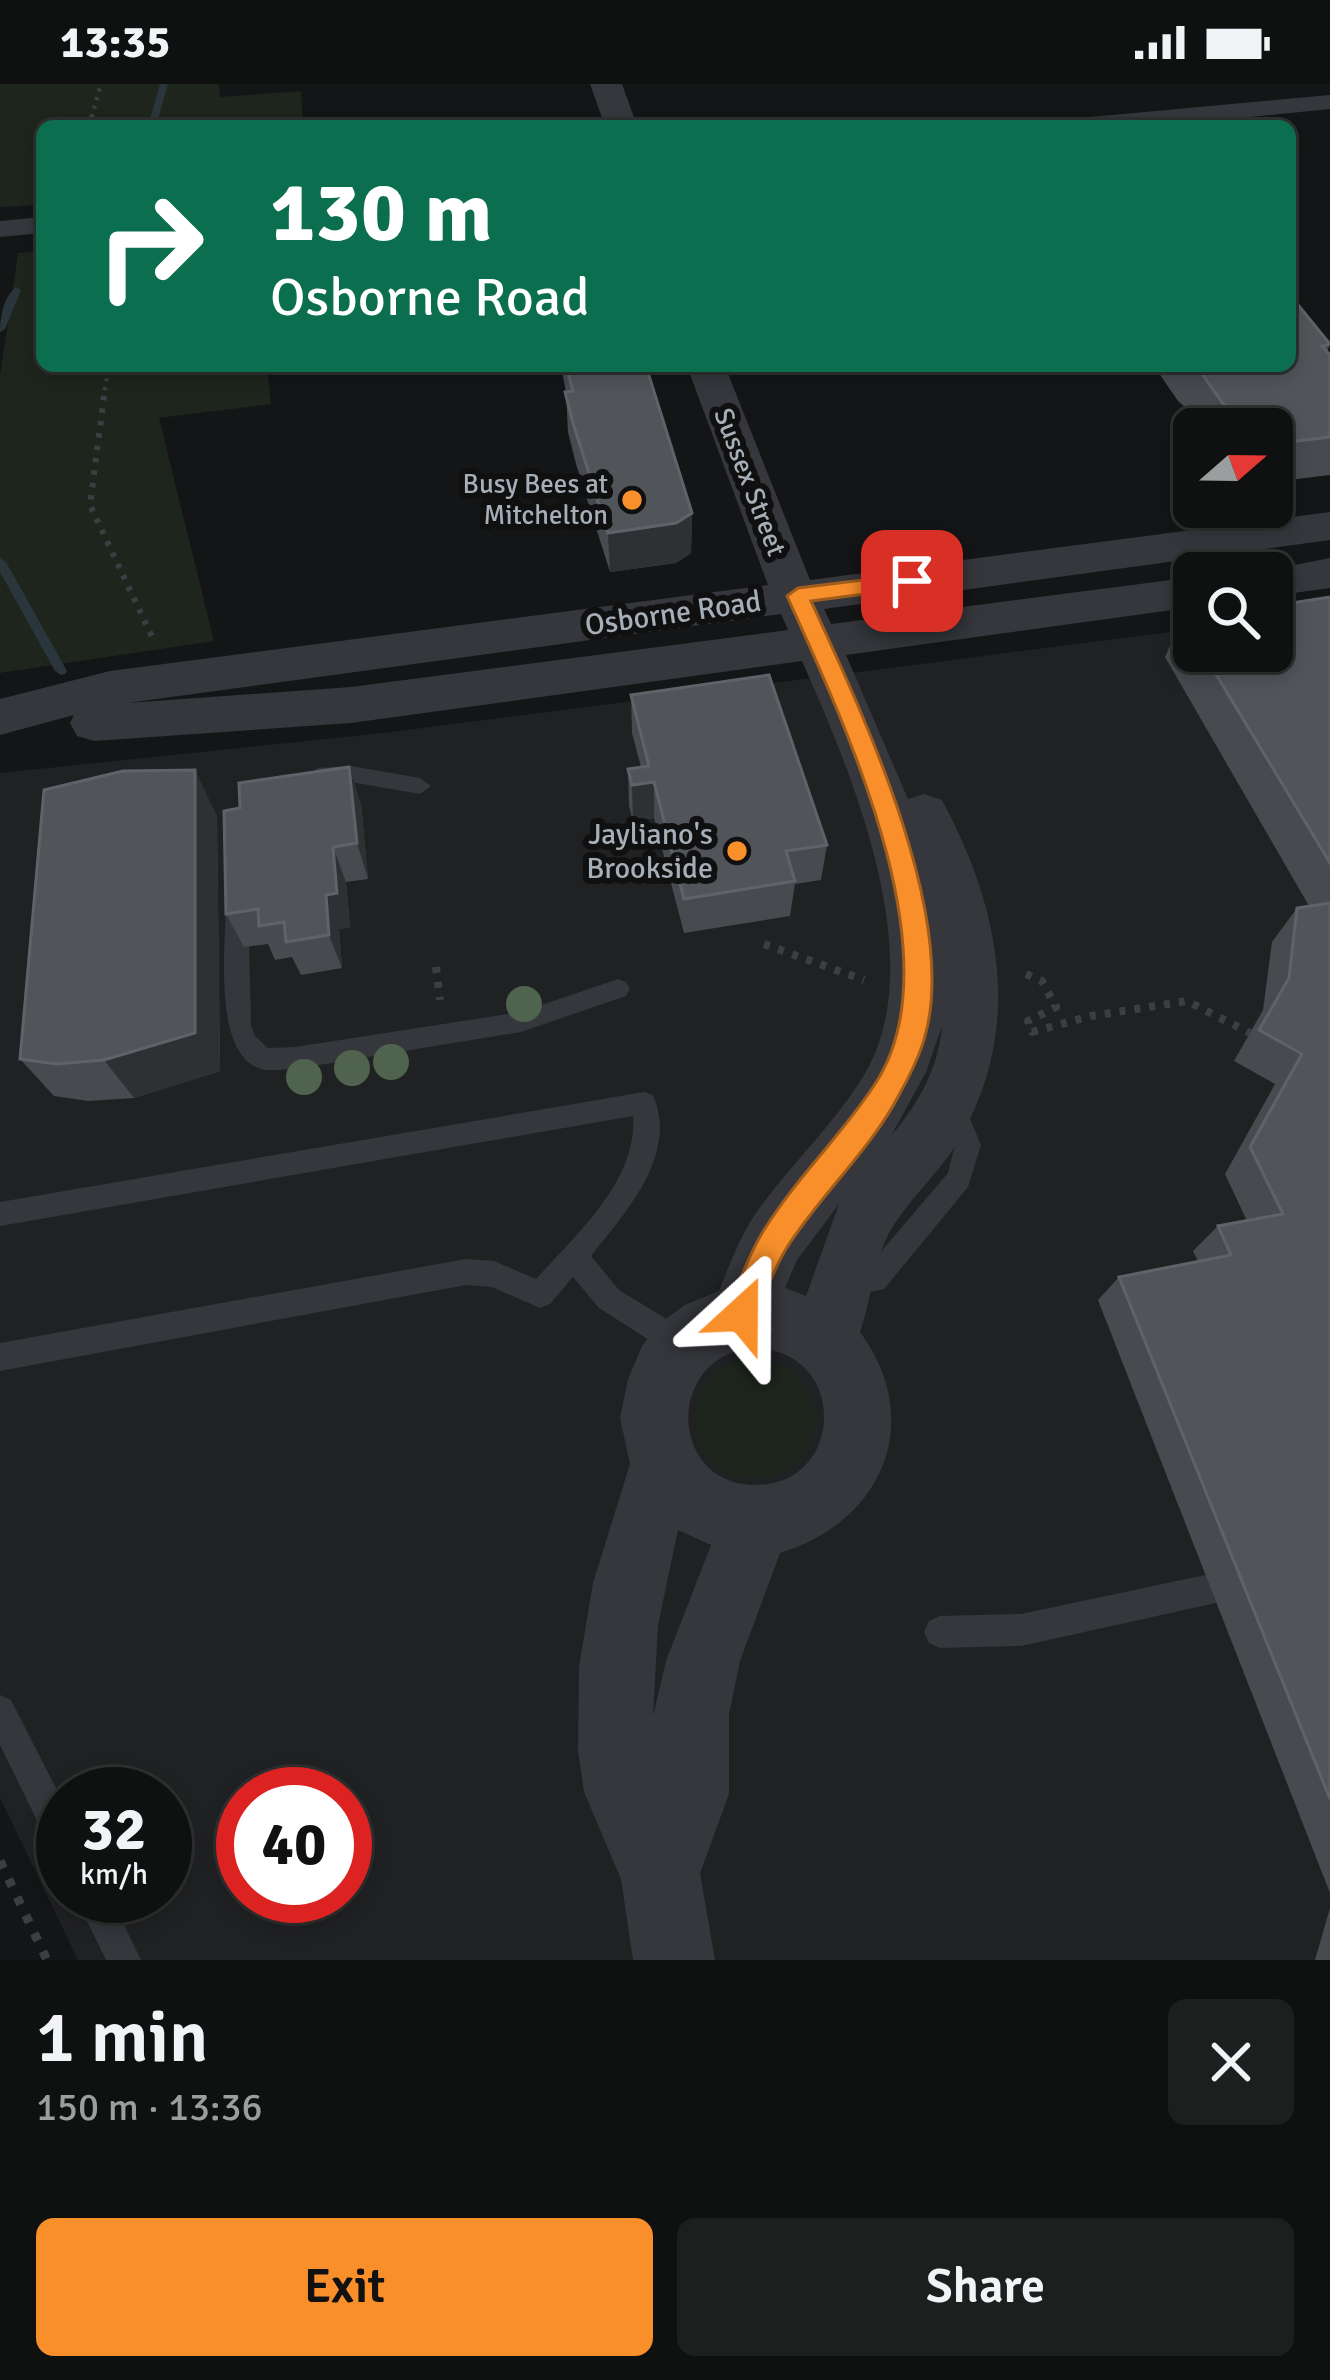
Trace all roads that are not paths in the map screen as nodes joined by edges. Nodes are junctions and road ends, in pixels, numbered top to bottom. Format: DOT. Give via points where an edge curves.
graph roads {
  1 [pos="606,84"];
  2 [pos="1330,102"];
  3 [pos="619,120"];
  4 [pos="1142,120"];
  5 [pos="36,226"];
  6 [pos="0,229"];
  7 [pos="708,372"];
  8 [pos="1330,526"];
  9 [pos="1330,573"];
  10 [pos="1293,578"];
  11 [pos="1173,594"];
  12 [pos="819,626"];
  13 [pos="9,716"];
  14 [pos="295,779"];
  15 [pos="420,786"];
  16 [pos="236,865"];
  17 [pos="618,989"];
  18 [pos="0,1214"];
  19 [pos="574,1257"];
  20 [pos="742,1314"];
  21 [pos="833,1314"];
  22 [pos="682,1344"];
  23 [pos="0,1357"];
  24 [pos="665,1463"];
  25 [pos="756,1522"];
  26 [pos="1277,1598"];
  27 [pos="940,1632"];
  28 [pos="0,1712"];
  29 [pos="36,1783"];
  30 [pos="660,1873"];
  31 [pos="106,1923"];
  32 [pos="124,1960"];
  33 [pos="674,1960"];
  1 -- 3 [label="street"];
  2 -- 4 [label="street"];
  5 -- 6 [label="street"];
  7 -- 12 [label="street, Sussex Street" via="779,560"];
  8 -- 12 [label="street, Osborne Road"];
  9 -- 10 [label="street"];
  11 -- 12 [label="street, Osborne Road"];
  12 -- 13 [label="street, Osborne Road" via="351,705 106,724"];
  12 -- 20 [label="street" via="907,874 916,1011 887,1090 773,1242"];
  12 -- 21 [label="street" via="884,712 974,969 969,1031 950,1100 861,1223"];
  14 -- 15 [label="lane" via="350,773"];
  16 -- 17 [label="lane" via="239,1025 262,1059 521,1022"];
  18 -- 19 [label="lane" via="644,1103 641,1161"];
  19 -- 22 [label="lane" via="609,1298"];
  19 -- 23 [label="lane" via="540,1294 494,1274 466,1272"];
  20 -- 21 [label="street" via="799,1325"];
  20 -- 22 [label="street"];
  21 -- 25 [label="street" via="854,1395 851,1456 815,1505"];
  22 -- 24 [label="street" via="654,1400"];
  24 -- 25 [label="street" via="688,1494 720,1514"];
  24 -- 30 [label="street" via="629,1587 615,1698 624,1795"];
  25 -- 30 [label="street" via="703,1661 690,1794"];
  26 -- 27 [label="lane" via="1268,1576 1021,1630"];
  28 -- 29 [label="lane"];
  30 -- 33 [label="street"];
  31 -- 32 [label="lane"];
}
